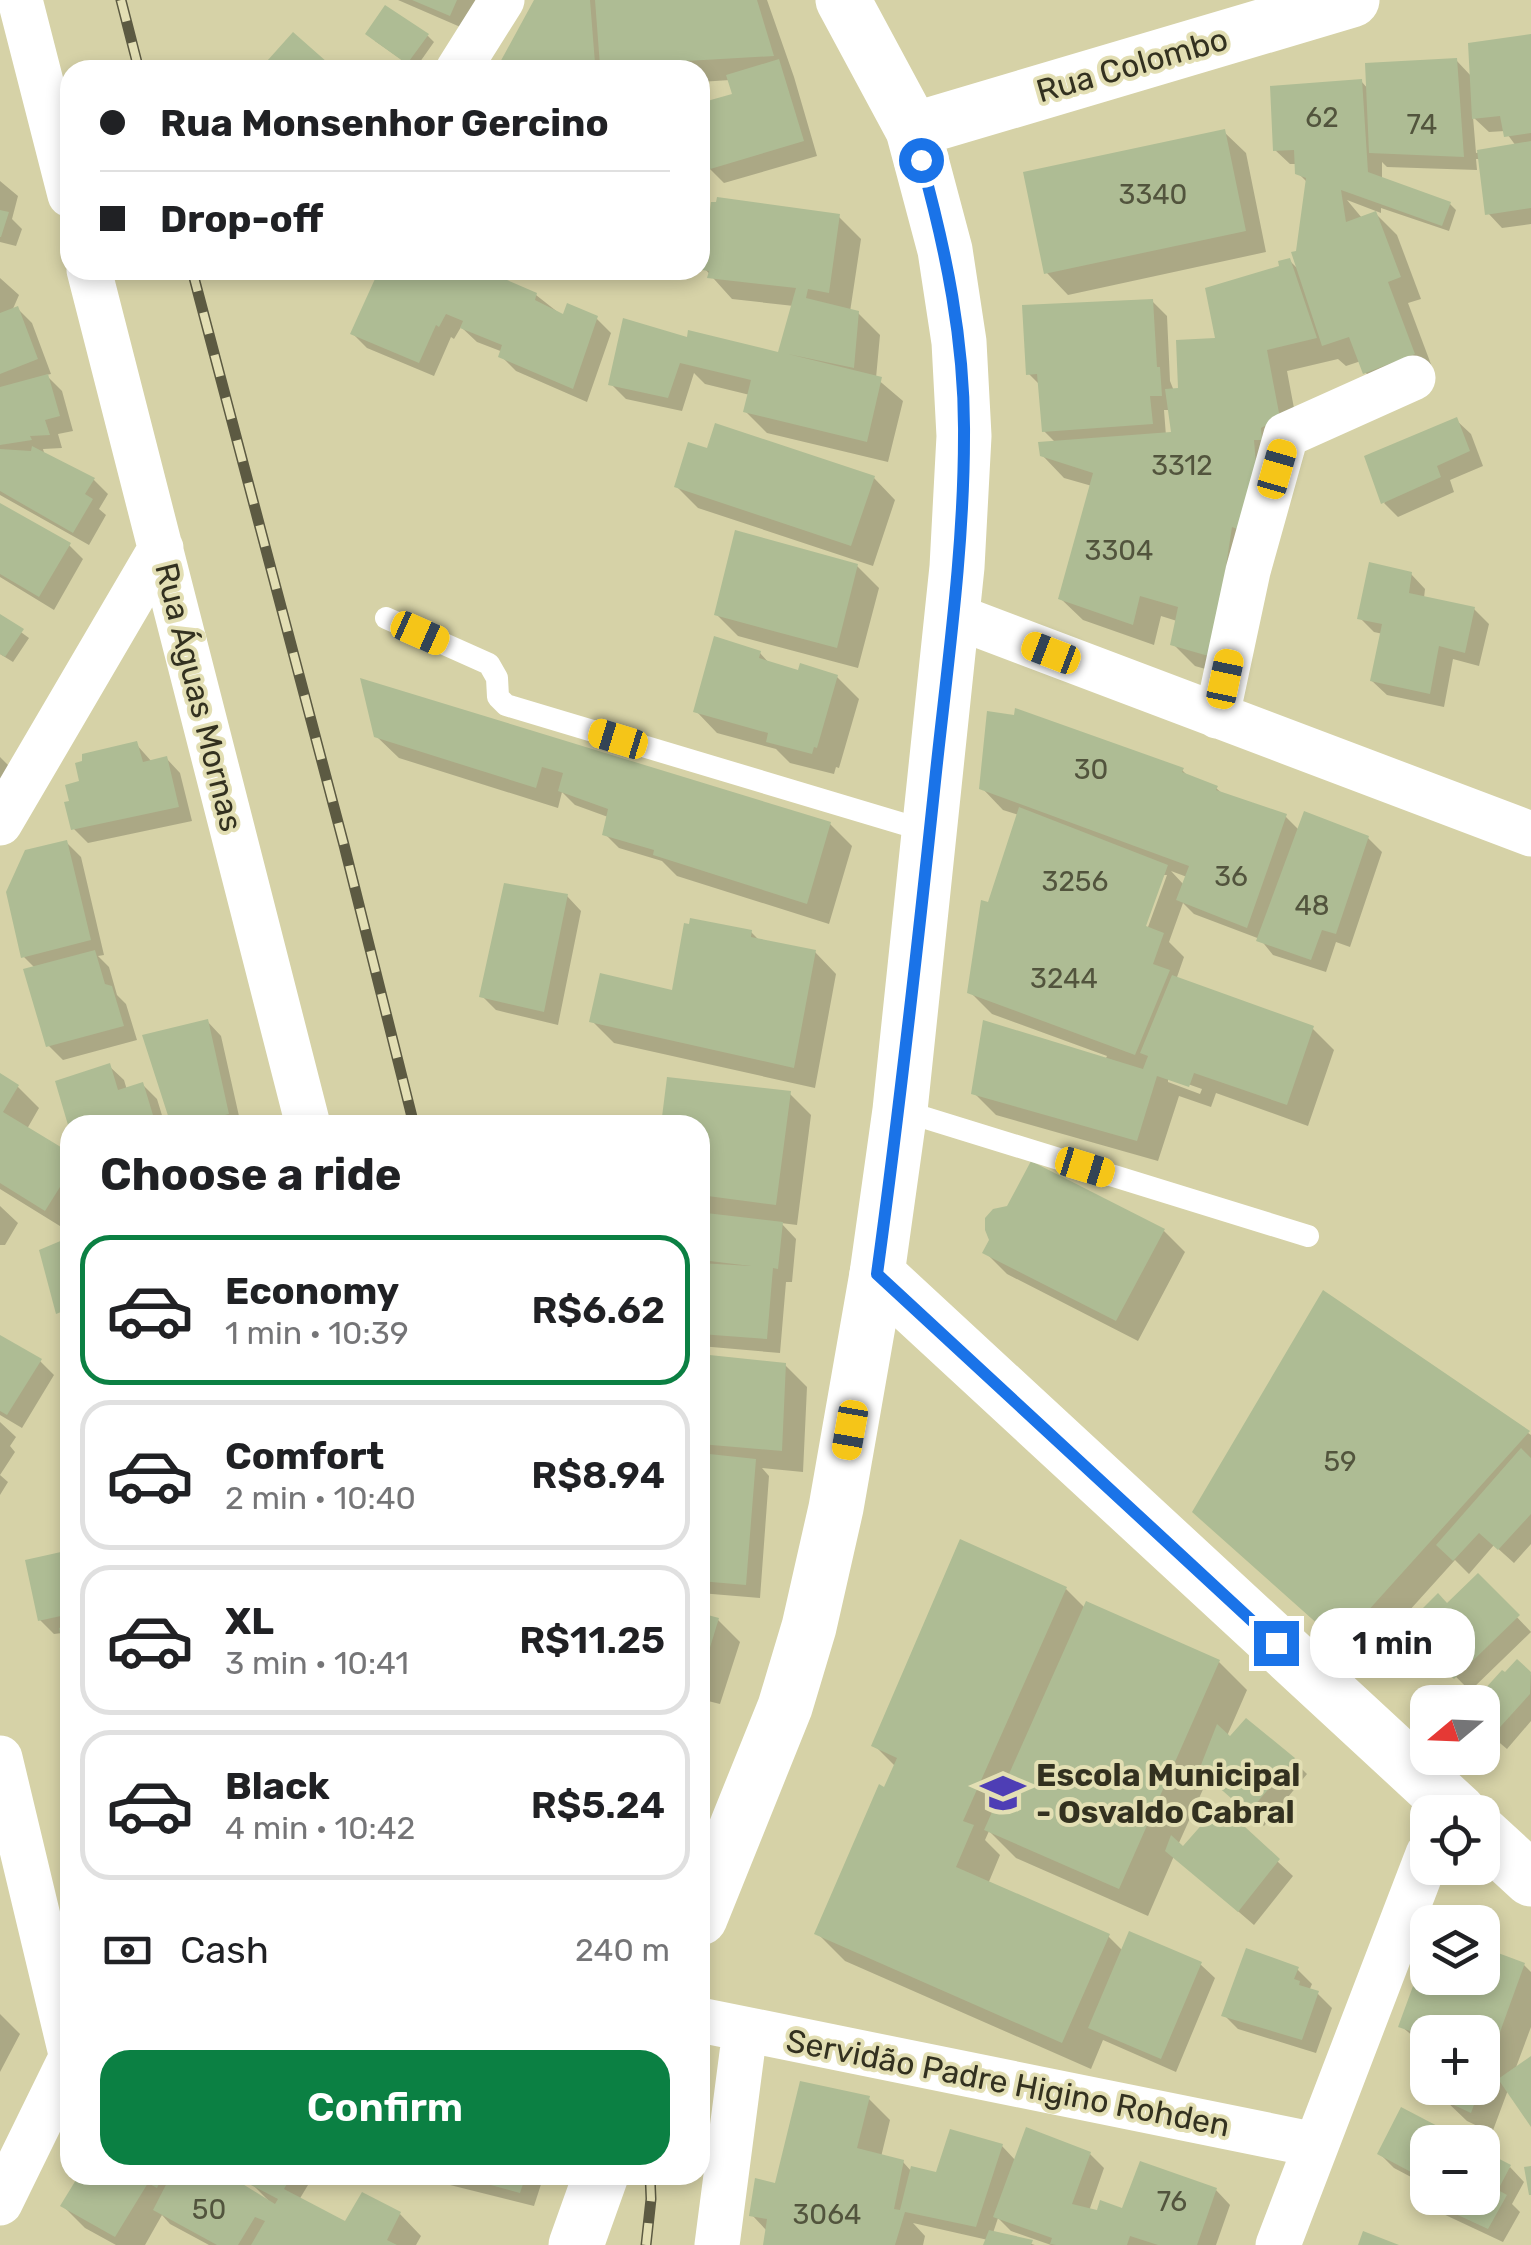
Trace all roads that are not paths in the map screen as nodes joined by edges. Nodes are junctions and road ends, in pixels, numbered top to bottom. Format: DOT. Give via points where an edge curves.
graph roads {
  1 [pos="20,0"];
  2 [pos="502,0"];
  3 [pos="844,0"];
  4 [pos="1352,0"];
  5 [pos="464,60"];
  6 [pos="913,130"];
  7 [pos="60,156"];
  8 [pos="92,280"];
  9 [pos="1413,378"];
  10 [pos="161,548"];
  11 [pos="952,616"];
  12 [pos="386,618"];
  13 [pos="1217,716"];
  14 [pos="0,823"];
  15 [pos="930,832"];
  16 [pos="1531,834"];
  17 [pos="900,1110"];
  18 [pos="305,1115"];
  19 [pos="1308,1236"];
  20 [pos="877,1274"];
  21 [pos="0,1758"];
  22 [pos="1437,1795"];
  23 [pos="1500,1852"];
  24 [pos="1531,1879"];
  25 [pos="1416,1885"];
  26 [pos="710,1893"];
  27 [pos="60,2008"];
  28 [pos="710,2022"];
  29 [pos="745,2030"];
  30 [pos="60,2080"];
  31 [pos="1316,2145"];
  32 [pos="0,2202"];
  33 [pos="717,2245"];
  34 [pos="1278,2245"];
  1 -- 7 [label="street"];
  2 -- 5 [label="street"];
  3 -- 6 [label="main road"];
  4 -- 6 [label="main road, Rua Colombo"];
  6 -- 11 [label="main road" via="945,250 959,342 964,436"];
  8 -- 10 [label="street, Rua Águas Mornas"];
  9 -- 13 [label="street" via="1286,435"];
  10 -- 14 [label="street"];
  10 -- 18 [label="street, Rua Águas Mornas"];
  11 -- 13 [label="street"];
  11 -- 15 [label="main road"];
  12 -- 15 [label="lane" via="489,664 506,705"];
  13 -- 16 [label="street"];
  15 -- 17 [label="main road"];
  17 -- 19 [label="lane"];
  17 -- 20 [label="main road"];
  20 -- 22 [label="main road"];
  20 -- 26 [label="main road" via="809,1628"];
  21 -- 27 [label="street"];
  23 -- 24 [label="main road"];
  25 -- 31 [label="street"];
  28 -- 29 [label="street, Servidão Padre Higino Rohden"];
  29 -- 31 [label="street, Servidão Padre Higino Rohden"];
  29 -- 33 [label="street"];
  30 -- 32 [label="street"];
  31 -- 34 [label="street"];
}
